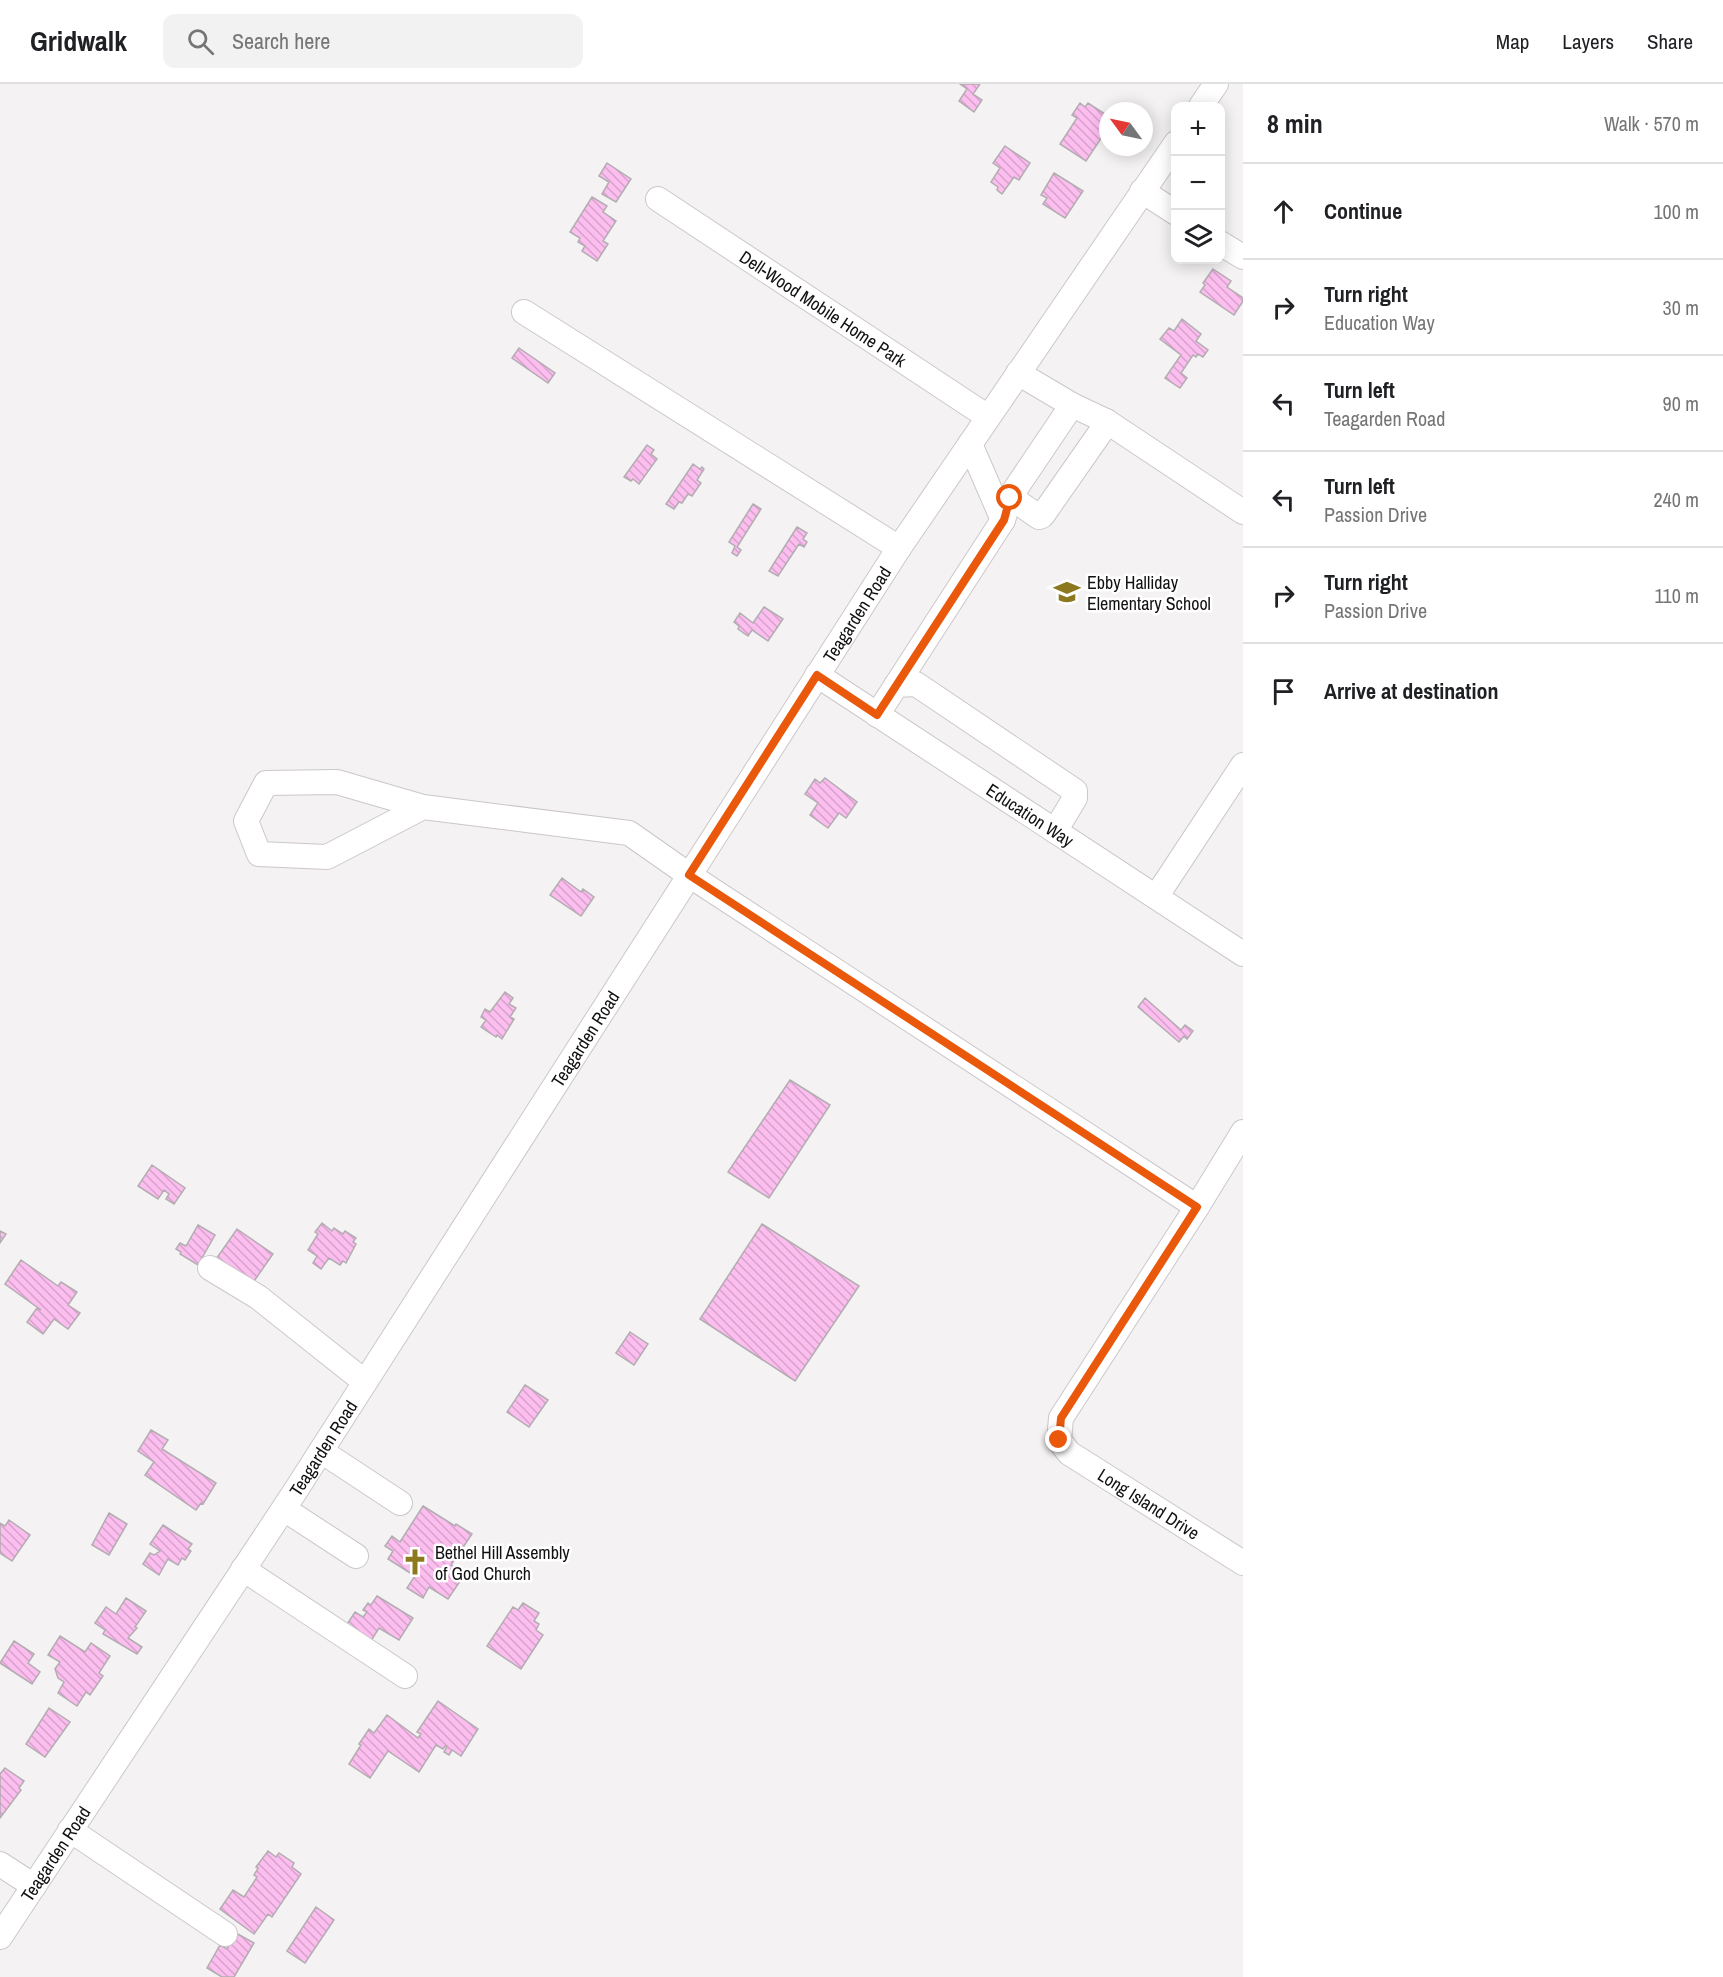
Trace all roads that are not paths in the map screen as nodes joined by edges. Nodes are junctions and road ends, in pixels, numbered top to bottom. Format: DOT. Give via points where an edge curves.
graph roads {
  1 [pos="1216,84"];
  2 [pos="1204,102"];
  3 [pos="1171,150"];
  4 [pos="1142,191"];
  5 [pos="658,199"];
  6 [pos="1171,210"];
  7 [pos="1225,246"];
  8 [pos="1243,257"];
  9 [pos="524,312"];
  10 [pos="1018,373"];
  11 [pos="1072,405"];
  12 [pos="988,417"];
  13 [pos="1107,421"];
  14 [pos="970,444"];
  15 [pos="1006,509"];
  16 [pos="1243,512"];
  17 [pos="899,548"];
  18 [pos="817,675"];
  19 [pos="896,685"];
  20 [pos="877,715"];
  21 [pos="1243,765"];
  22 [pos="423,807"];
  23 [pos="1055,831"];
  24 [pos="689,875"];
  25 [pos="1156,897"];
  26 [pos="1243,954"];
  27 [pos="1243,1132"];
  28 [pos="1197,1207"];
  29 [pos="210,1268"];
  30 [pos="365,1382"];
  31 [pos="321,1451"];
  32 [pos="400,1503"];
  33 [pos="284,1509"];
  34 [pos="356,1556"];
  35 [pos="1243,1563"];
  36 [pos="243,1569"];
  37 [pos="405,1676"];
  38 [pos="70,1830"];
  39 [pos="0,1864"];
  40 [pos="34,1886"];
  41 [pos="225,1934"];
  42 [pos="0,1937"];
  1 -- 2 [label="street"];
  3 -- 4 [label="street, Teagarden Road"];
  4 -- 6 [label="street"];
  4 -- 10 [label="street, Teagarden Road"];
  5 -- 12 [label="street, Dell-Wood Mobile Home Park"];
  7 -- 8 [label="street"];
  9 -- 17 [label="street"];
  10 -- 11 [label="street"];
  10 -- 12 [label="street, Teagarden Road"];
  11 -- 13 [label="street"];
  11 -- 15 [label="street"];
  12 -- 14 [label="street, Teagarden Road"];
  13 -- 15 [label="street" via="1040,518"];
  13 -- 16 [label="street"];
  14 -- 15 [label="street"];
  14 -- 17 [label="street, Teagarden Road"];
  15 -- 19 [label="street"];
  17 -- 18 [label="street, Teagarden Road"];
  18 -- 20 [label="street, Education Way"];
  18 -- 24 [label="street, Teagarden Road"];
  19 -- 20 [label="street"];
  19 -- 23 [label="street" via="916,684 1075,791 1075,798"];
  20 -- 23 [label="street, Education Way"];
  21 -- 25 [label="street"];
  22 -- 22 [label="street" via="337,782 266,783 246,821 259,854 327,857"];
  22 -- 24 [label="street" via="629,833"];
  23 -- 25 [label="street, Education Way"];
  24 -- 28 [label="street"];
  24 -- 30 [label="street, Teagarden Road"];
  25 -- 26 [label="street, Education Way"];
  27 -- 28 [label="street"];
  28 -- 35 [label="street, Long Island Drive" via="1061,1418 1059,1440 1069,1453"];
  29 -- 30 [label="street" via="258,1297"];
  30 -- 31 [label="street, Teagarden Road"];
  31 -- 32 [label="street"];
  31 -- 33 [label="street, Teagarden Road"];
  33 -- 34 [label="street"];
  33 -- 36 [label="street, Teagarden Road"];
  36 -- 37 [label="street"];
  36 -- 38 [label="street, Teagarden Road"];
  38 -- 40 [label="street, Teagarden Road"];
  38 -- 41 [label="street"];
  39 -- 40 [label="street"];
  40 -- 42 [label="street, Teagarden Road"];
}
